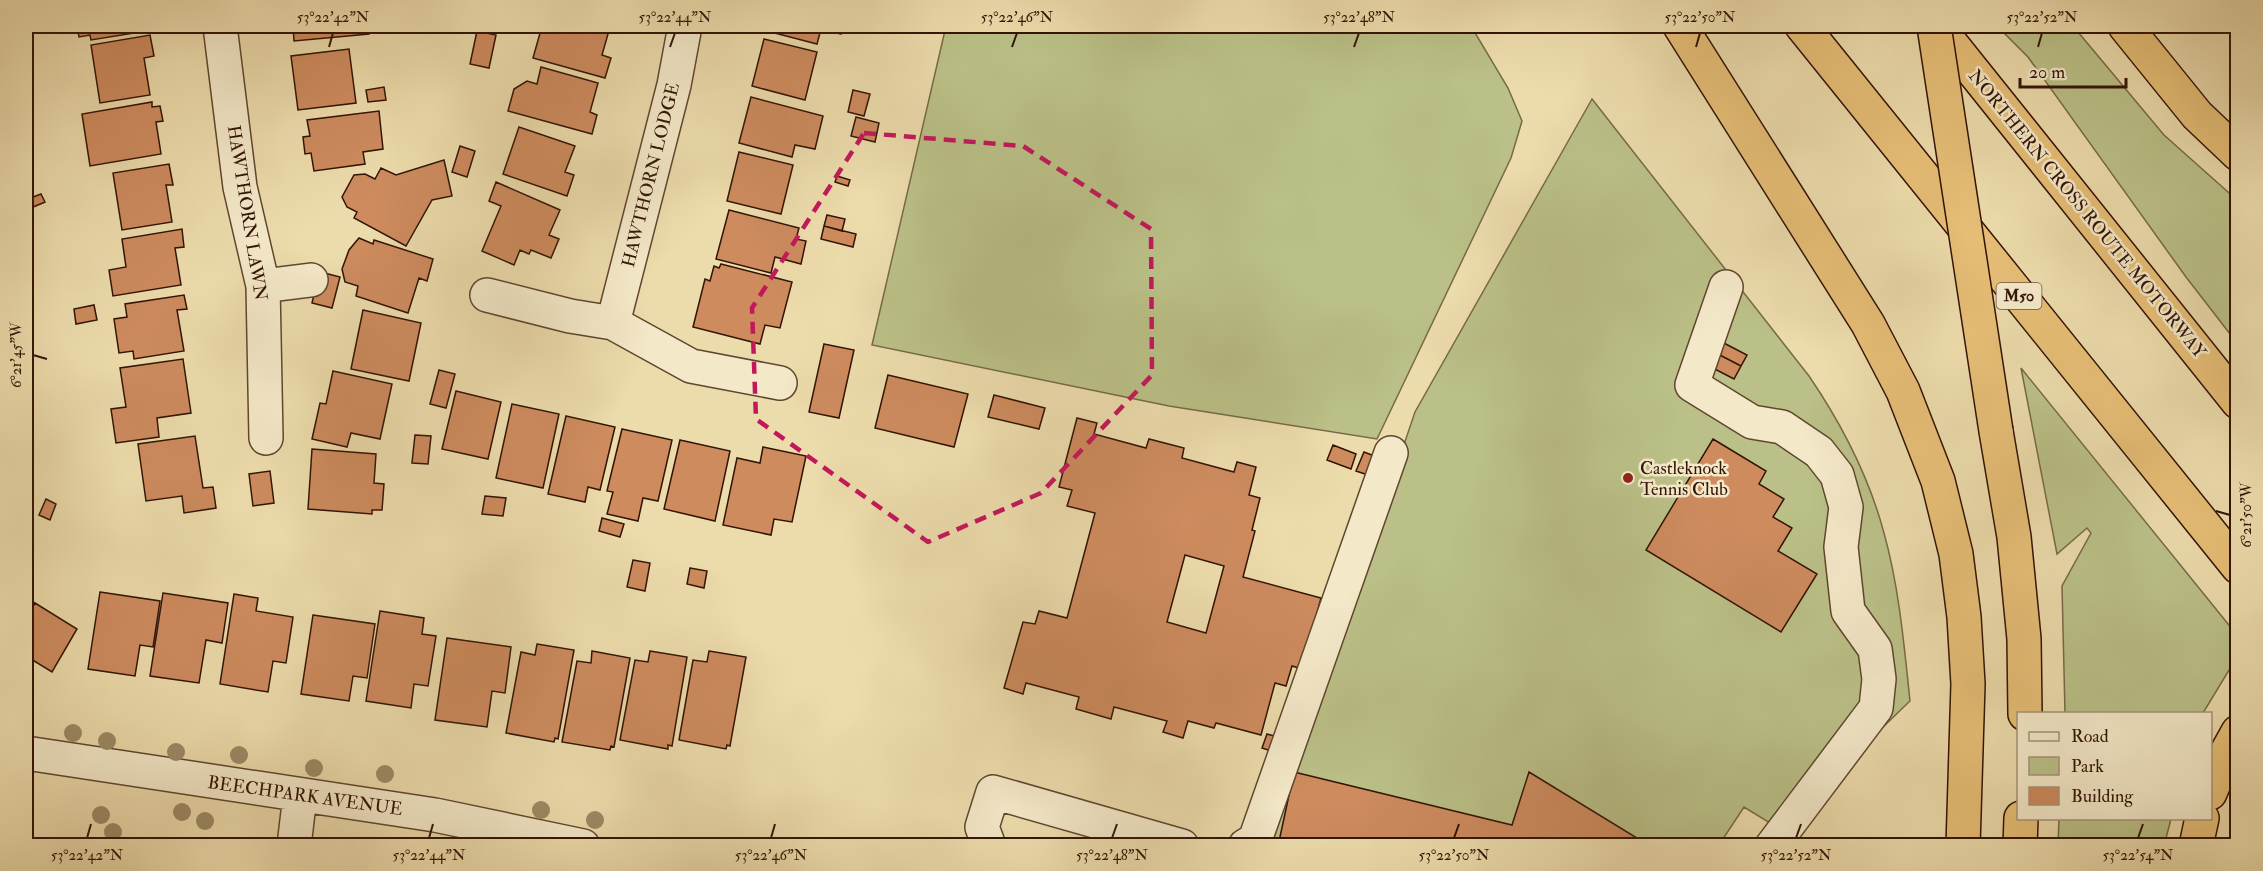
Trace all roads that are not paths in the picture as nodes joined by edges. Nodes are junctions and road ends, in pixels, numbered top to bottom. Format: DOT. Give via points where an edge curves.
graph roads {
  1 [pos="220,26"];
  2 [pos="685,26"];
  3 [pos="1680,26"];
  4 [pos="1802,26"];
  5 [pos="1935,26"];
  6 [pos="2125,26"];
  7 [pos="2238,154"];
  8 [pos="311,280"];
  9 [pos="263,286"];
  10 [pos="1726,287"];
  11 [pos="487,295"];
  12 [pos="613,323"];
  13 [pos="780,383"];
  14 [pos="2238,402"];
  15 [pos="266,438"];
  16 [pos="1391,453"];
  17 [pos="2238,567"];
  18 [pos="2025,712"];
  19 [pos="2233,741"];
  20 [pos="26,753"];
  21 [pos="2212,791"];
  22 [pos="300,795"];
  23 [pos="2021,820"];
  24 [pos="2202,820"];
  25 [pos="294,846"];
  26 [pos="583,846"];
  27 [pos="989,846"];
  28 [pos="1182,846"];
  29 [pos="1245,846"];
  30 [pos="1772,846"];
  31 [pos="1963,846"];
  32 [pos="2020,846"];
  33 [pos="2196,846"];
  1 -- 9 [label="street, HAWTHORN LAWN" via="240,187"];
  2 -- 12 [label="street, HAWTHORN LODGE" via="674,85"];
  3 -- 31 [label="highway" via="1868,324 1903,391 1938,481 1956,554 1964,617 1968,684"];
  4 -- 17 [label="highway, M50"];
  5 -- 14 [label="highway, NORTHERN CROSS ROUTE MOTORWAY"];
  5 -- 18 [label="highway, bridge" via="2014,537 2024,639"];
  6 -- 7 [label="highway" via="2198,115"];
  8 -- 9 [label="street"];
  9 -- 15 [label="street, HAWTHORN LAWN"];
  10 -- 30 [label="street" via="1692,385 1752,422 1782,427 1820,452 1837,475 1846,507 1841,547 1848,611 1875,649 1879,679 1876,708"];
  11 -- 12 [label="street"];
  12 -- 13 [label="street" via="691,366"];
  16 -- 29 [label="street" via="1255,840"];
  19 -- 21 [label="highway"];
  20 -- 22 [label="street, BEECHPARK AVENUE"];
  22 -- 25 [label="street"];
  22 -- 26 [label="street, BEECHPARK AVENUE" via="435,815"];
  23 -- 32 [label="highway"];
  24 -- 33 [label="highway"];
  27 -- 28 [label="street" via="982,827 993,792"];
}
